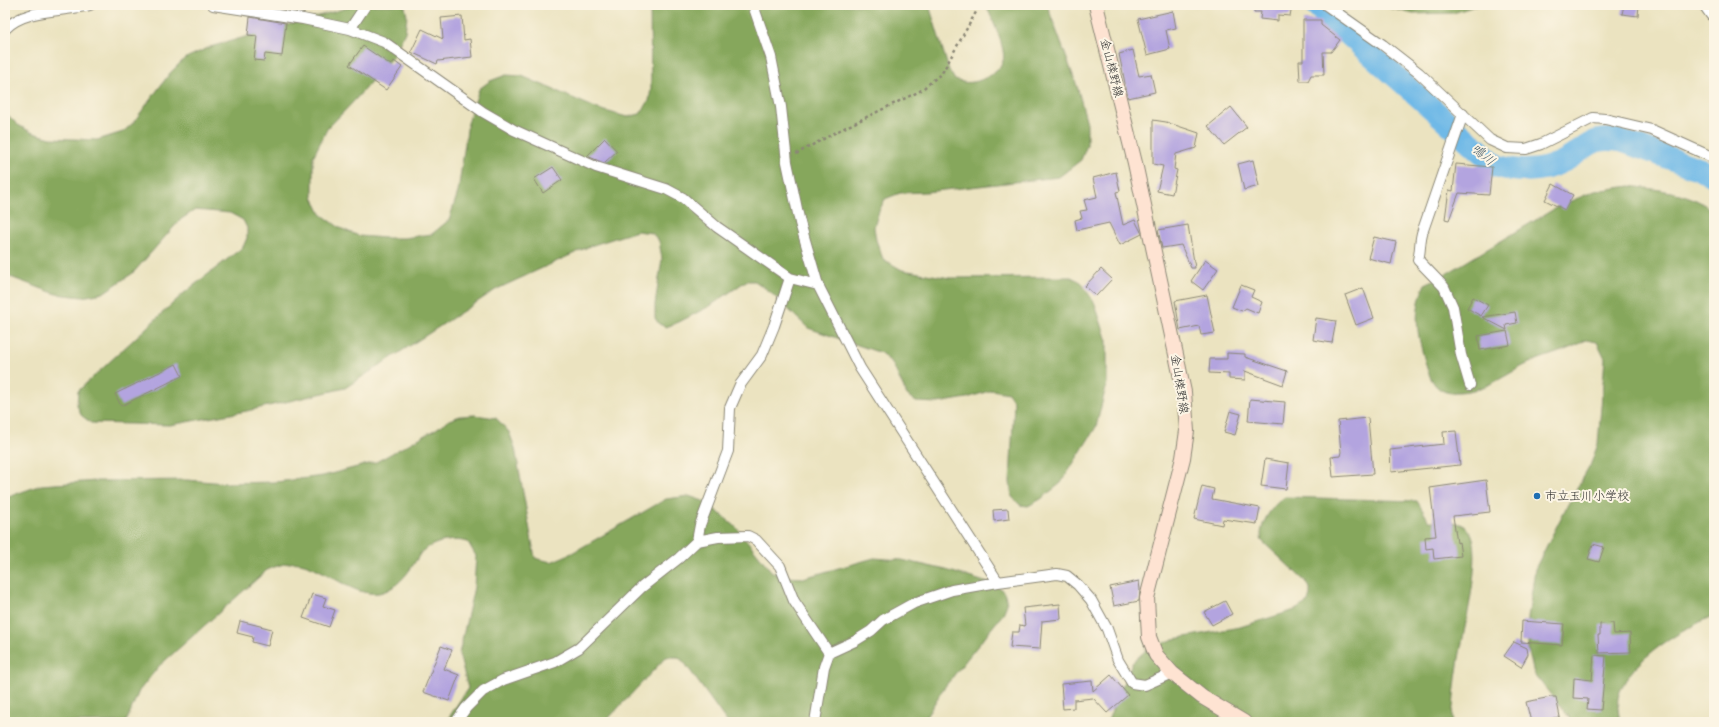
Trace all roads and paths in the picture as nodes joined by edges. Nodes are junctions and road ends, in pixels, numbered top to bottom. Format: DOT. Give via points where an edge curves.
graph roads {
  1 [pos="90,5"];
  2 [pos="213,5"];
  3 [pos="366,5"];
  4 [pos="753,5"];
  5 [pos="980,5"];
  6 [pos="1096,5"];
  7 [pos="1326,5"];
  8 [pos="1704,5"];
  9 [pos="1714,16"];
  10 [pos="5,29"];
  11 [pos="350,29"];
  12 [pos="1463,114"];
  13 [pos="1714,158"];
  14 [pos="786,159"];
  15 [pos="790,278"];
  16 [pos="818,285"];
  17 [pos="1470,385"];
  18 [pos="697,541"];
  19 [pos="998,582"];
  20 [pos="829,653"];
  21 [pos="1172,673"];
  22 [pos="456,722"];
  23 [pos="815,722"];
  24 [pos="1244,722"];
  1 -- 10 [label="street" via="34,15 11,23"];
  2 -- 11 [label="street"];
  3 -- 11 [label="street"];
  4 -- 14 [label="street" via="771,57 781,107"];
  5 -- 14 [label="path" via="942,74 920,91"];
  6 -- 21 [label="main road, 金山檪野線" via="1135,164 1184,392 1187,431 1183,458 1147,598 1149,636 1156,655"];
  7 -- 12 [label="street" via="1395,54"];
  8 -- 9 [label="street"];
  11 -- 15 [label="street" via="384,42 483,112 514,130 596,167 666,189 683,198 717,227"];
  12 -- 13 [label="street" via="1490,140 1507,148 1526,149 1541,144 1593,118 1652,130"];
  12 -- 17 [label="street" via="1422,230 1418,260 1444,287 1452,307 1461,355"];
  14 -- 16 [label="street"];
  15 -- 16 [label="street"];
  15 -- 18 [label="street" via="762,355 740,385 730,408 728,451 700,525"];
  16 -- 19 [label="street" via="860,368"];
  18 -- 20 [label="street" via="748,536 756,540 780,566 794,601"];
  18 -- 22 [label="street" via="642,587 579,648 555,662 503,680 483,691"];
  19 -- 20 [label="street" via="952,590 914,604 883,620 855,641"];
  19 -- 21 [label="street" via="1057,574 1067,576 1091,600 1107,629 1118,660 1132,683 1145,685"];
  20 -- 23 [label="street" via="824,667"];
  21 -- 24 [label="main road, 金山檪野線" via="1202,697"];
}
